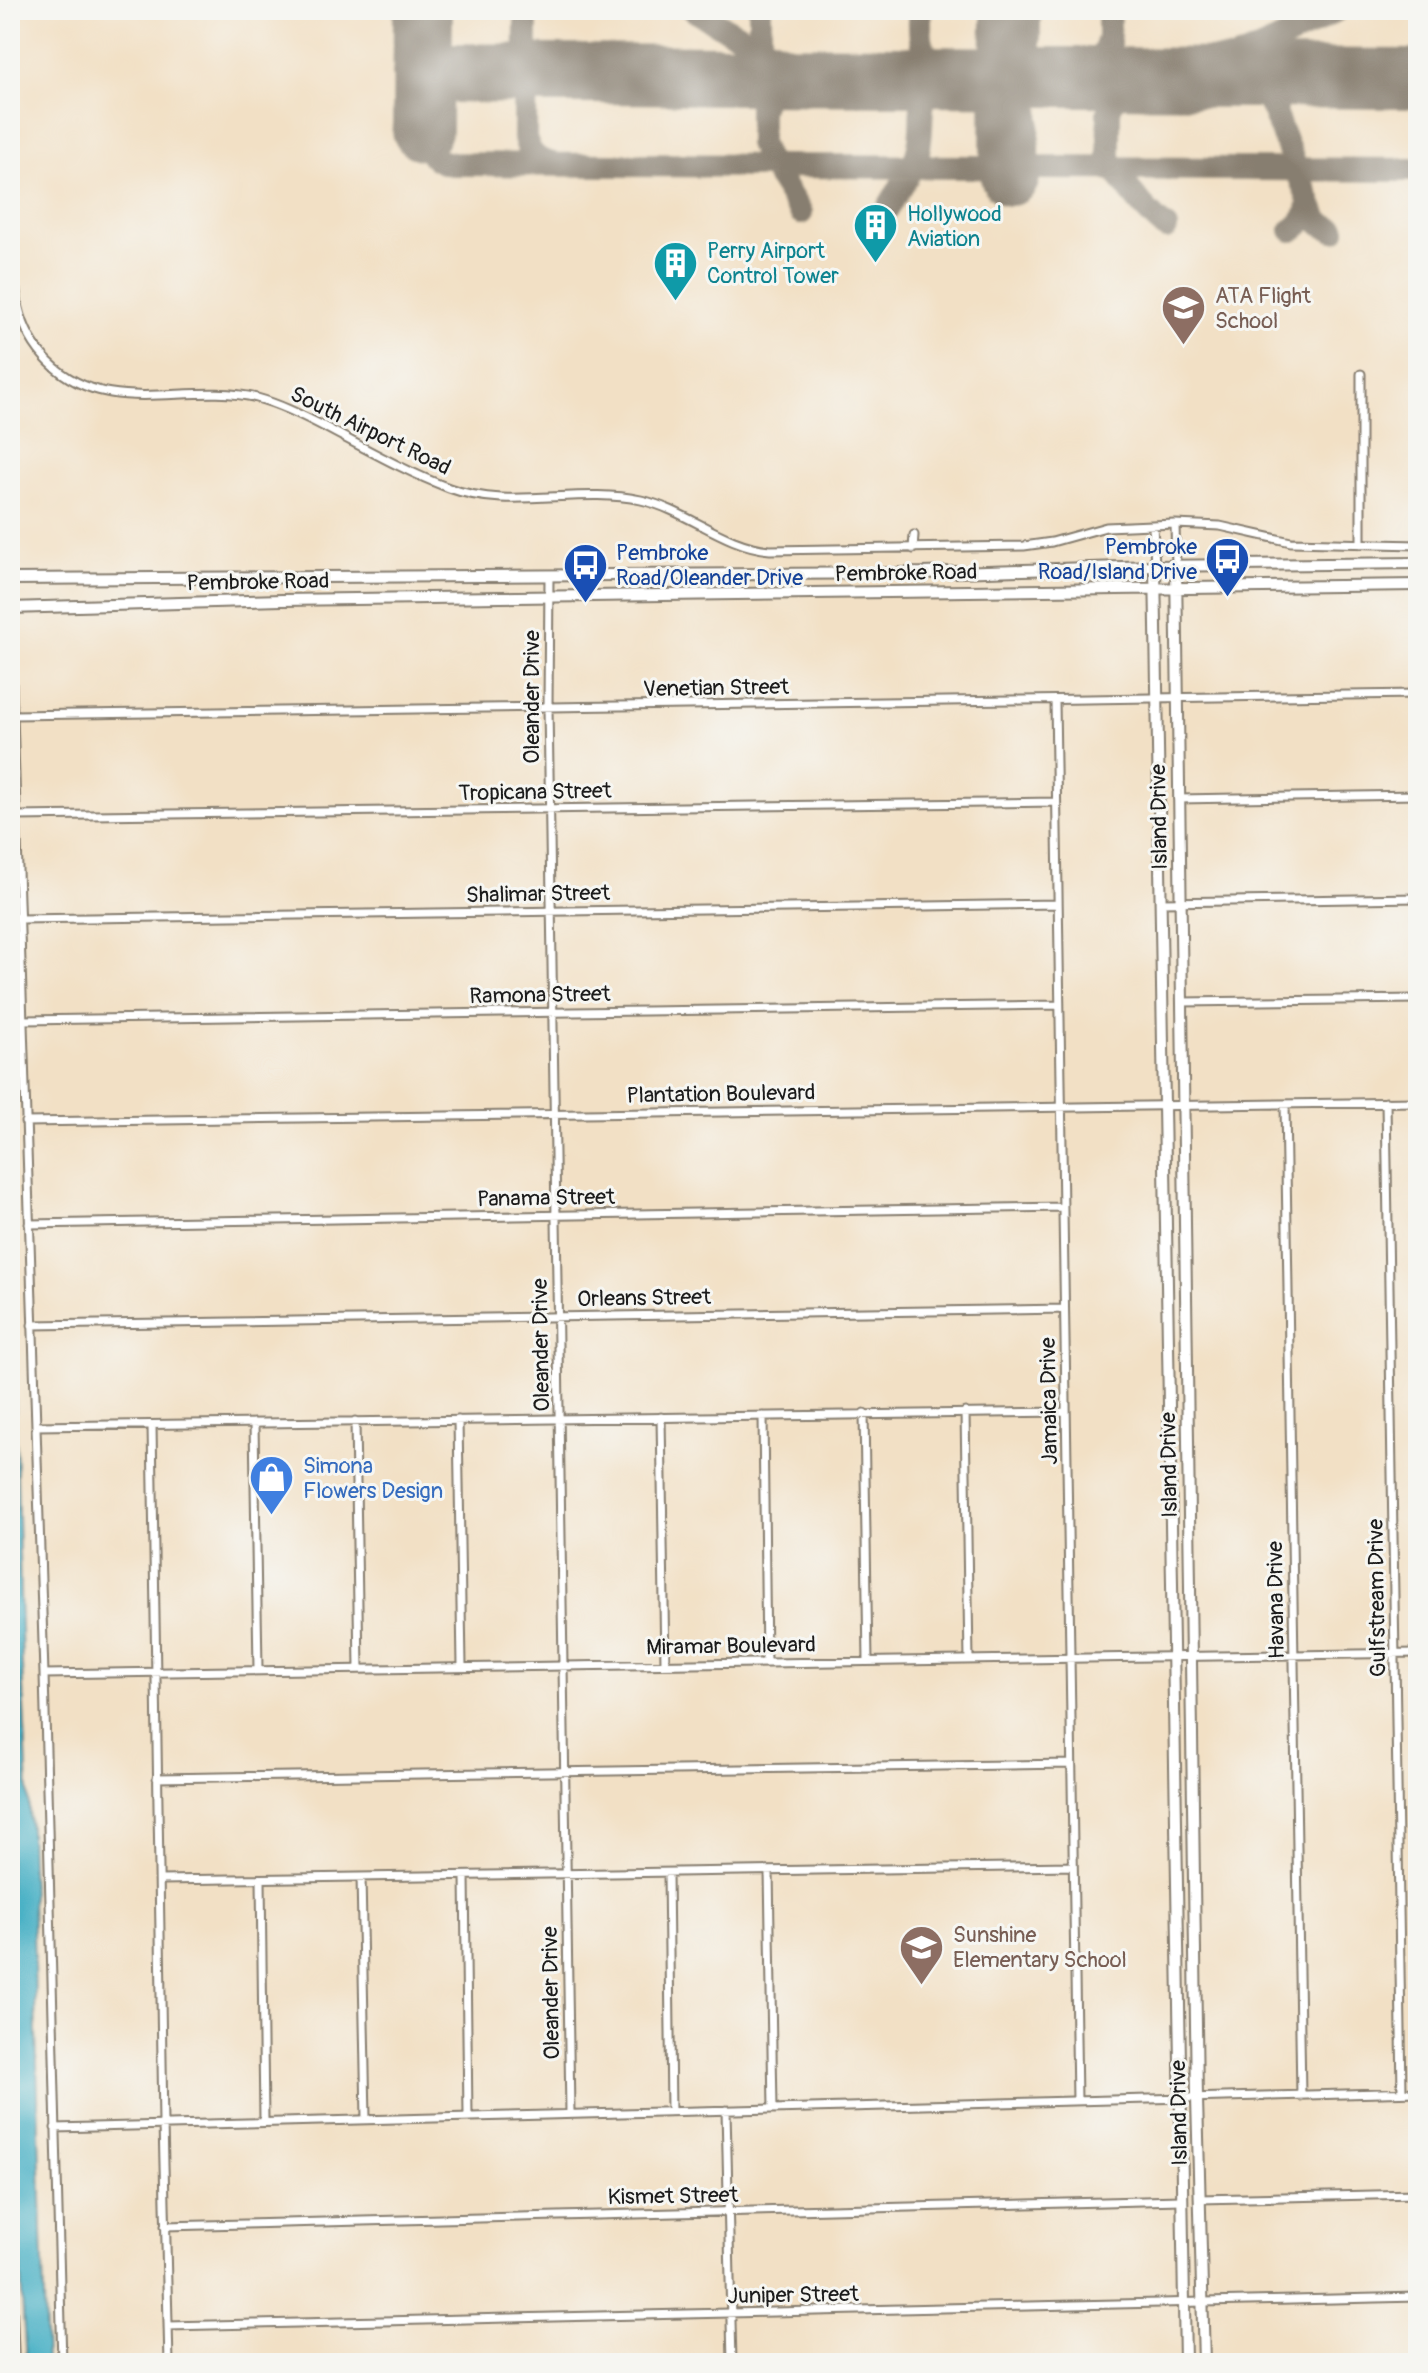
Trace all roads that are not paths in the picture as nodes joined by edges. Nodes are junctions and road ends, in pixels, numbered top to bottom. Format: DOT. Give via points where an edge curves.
graph roads {
  1 [pos="10,166"];
  2 [pos="1361,374"];
  3 [pos="1175,524"];
  4 [pos="1153,525"];
  5 [pos="914,535"];
  6 [pos="1361,544"];
  7 [pos="1418,545"];
  8 [pos="913,549"];
  9 [pos="1418,563"];
  10 [pos="1155,566"];
  11 [pos="1176,566"];
  12 [pos="549,577"];
  13 [pos="10,579"];
  14 [pos="1418,585"];
  15 [pos="1155,587"];
  16 [pos="1177,587"];
  17 [pos="549,597"];
  18 [pos="10,608"];
  19 [pos="10,622"];
  20 [pos="1418,694"];
  21 [pos="1178,697"];
  22 [pos="1157,698"];
  23 [pos="1055,701"];
  24 [pos="548,707"];
  25 [pos="14,715"];
  26 [pos="1418,795"];
  27 [pos="1178,799"];
  28 [pos="1055,802"];
  29 [pos="550,809"];
  30 [pos="16,816"];
  31 [pos="1418,898"];
  32 [pos="1179,901"];
  33 [pos="1161,902"];
  34 [pos="1057,904"];
  35 [pos="551,910"];
  36 [pos="19,919"];
  37 [pos="1418,999"];
  38 [pos="1181,1002"];
  39 [pos="1058,1005"];
  40 [pos="553,1012"];
  41 [pos="23,1020"];
  42 [pos="1386,1102"];
  43 [pos="1418,1102"];
  44 [pos="1285,1104"];
  45 [pos="1164,1105"];
  46 [pos="1183,1105"];
  47 [pos="1061,1106"];
  48 [pos="555,1114"];
  49 [pos="25,1122"];
  50 [pos="1063,1207"];
  51 [pos="555,1215"];
  52 [pos="29,1224"];
  53 [pos="1064,1309"];
  54 [pos="558,1317"];
  55 [pos="32,1325"];
  56 [pos="965,1412"];
  57 [pos="1066,1412"];
  58 [pos="864,1413"];
  59 [pos="763,1416"];
  60 [pos="661,1417"];
  61 [pos="559,1419"];
  62 [pos="458,1420"];
  63 [pos="355,1421"];
  64 [pos="254,1423"];
  65 [pos="152,1425"];
  66 [pos="36,1426"];
  67 [pos="1395,1653"];
  68 [pos="1418,1653"];
  69 [pos="1293,1654"];
  70 [pos="1172,1656"];
  71 [pos="1191,1656"];
  72 [pos="1071,1658"];
  73 [pos="969,1660"];
  74 [pos="868,1661"];
  75 [pos="766,1662"];
  76 [pos="665,1664"];
  77 [pos="462,1666"];
  78 [pos="562,1666"];
  79 [pos="359,1668"];
  80 [pos="258,1669"];
  81 [pos="156,1672"];
  82 [pos="44,1674"];
  83 [pos="1071,1764"];
  84 [pos="564,1772"];
  85 [pos="157,1778"];
  86 [pos="1072,1866"];
  87 [pos="769,1871"];
  88 [pos="566,1873"];
  89 [pos="668,1873"];
  90 [pos="465,1876"];
  91 [pos="361,1877"];
  92 [pos="261,1879"];
  93 [pos="160,1880"];
  94 [pos="1402,2092"];
  95 [pos="1418,2092"];
  96 [pos="1301,2096"];
  97 [pos="1181,2098"];
  98 [pos="1197,2098"];
  99 [pos="1077,2101"];
  100 [pos="773,2109"];
  101 [pos="726,2110"];
  102 [pos="671,2111"];
  103 [pos="570,2113"];
  104 [pos="468,2115"];
  105 [pos="366,2118"];
  106 [pos="264,2120"];
  107 [pos="163,2124"];
  108 [pos="55,2128"];
  109 [pos="1418,2194"];
  110 [pos="1199,2199"];
  111 [pos="1181,2200"];
  112 [pos="728,2211"];
  113 [pos="165,2226"];
  114 [pos="1418,2297"];
  115 [pos="1202,2302"];
  116 [pos="1183,2303"];
  117 [pos="10,2311"];
  118 [pos="731,2314"];
  119 [pos="168,2326"];
  120 [pos="12,2363"];
  121 [pos="62,2363"];
  122 [pos="169,2363"];
  123 [pos="732,2363"];
  124 [pos="1185,2363"];
  125 [pos="1204,2363"];
  1 -- 8 [label="street, South Airport Road" via="16,300 27,333 49,363 102,393 233,395 270,402 470,494 632,498 761,549"];
  2 -- 6 [label="street"];
  3 -- 4 [label="street, South Airport Road"];
  3 -- 6 [label="street, South Airport Road" via="1220,526 1291,542"];
  3 -- 11 [label="street"];
  4 -- 8 [label="street, South Airport Road" via="1109,526 1024,546"];
  4 -- 10 [label="street"];
  5 -- 8 [label="street"];
  6 -- 7 [label="street, South Airport Road"];
  9 -- 11 [label="street, Pembroke Road"];
  10 -- 11 [label="street, Pembroke Road"];
  10 -- 12 [label="street, Pembroke Road"];
  10 -- 15 [label="street, Island Drive"];
  11 -- 16 [label="street, Island Drive"];
  12 -- 13 [label="street, Pembroke Road"];
  12 -- 17 [label="street, Oleander Drive"];
  14 -- 16 [label="street, Pembroke Road"];
  15 -- 16 [label="street, Pembroke Road"];
  15 -- 17 [label="street, Pembroke Road"];
  15 -- 22 [label="street, Island Drive"];
  16 -- 21 [label="street, Island Drive"];
  17 -- 18 [label="street, Pembroke Road"];
  17 -- 24 [label="street, Oleander Drive"];
  19 -- 25 [label="street"];
  20 -- 21 [label="street, Venetian Street"];
  21 -- 22 [label="street, Venetian Street"];
  21 -- 27 [label="street, Island Drive"];
  22 -- 23 [label="street, Venetian Street"];
  22 -- 33 [label="street, Island Drive"];
  23 -- 24 [label="street, Venetian Street"];
  23 -- 28 [label="street, Jamaica Drive"];
  24 -- 25 [label="street, Venetian Street"];
  24 -- 29 [label="street, Oleander Drive"];
  25 -- 30 [label="street"];
  26 -- 27 [label="street"];
  27 -- 32 [label="street, Island Drive"];
  28 -- 29 [label="street, Tropicana Street"];
  28 -- 34 [label="street, Jamaica Drive"];
  29 -- 30 [label="street, Tropicana Street"];
  29 -- 35 [label="street, Oleander Drive"];
  30 -- 36 [label="street"];
  31 -- 32 [label="street"];
  32 -- 33 [label="street"];
  32 -- 38 [label="street, Island Drive"];
  33 -- 45 [label="street, Island Drive"];
  34 -- 35 [label="street, Shalimar Street"];
  34 -- 39 [label="street, Jamaica Drive"];
  35 -- 36 [label="street, Shalimar Street"];
  35 -- 40 [label="street, Oleander Drive"];
  36 -- 41 [label="street"];
  37 -- 38 [label="street"];
  38 -- 46 [label="street, Island Drive"];
  39 -- 40 [label="street, Ramona Street"];
  39 -- 47 [label="street, Jamaica Drive"];
  40 -- 41 [label="street, Ramona Street"];
  40 -- 48 [label="street, Oleander Drive"];
  41 -- 49 [label="street"];
  42 -- 43 [label="street, Plantation Boulevard"];
  42 -- 44 [label="street, Plantation Boulevard"];
  42 -- 67 [label="street, Gulfstream Drive"];
  44 -- 46 [label="street, Plantation Boulevard"];
  44 -- 69 [label="street, Havana Drive"];
  45 -- 46 [label="street, Plantation Boulevard"];
  45 -- 47 [label="street, Plantation Boulevard"];
  45 -- 70 [label="street, Island Drive"];
  46 -- 71 [label="street, Island Drive"];
  47 -- 48 [label="street, Plantation Boulevard"];
  47 -- 50 [label="street, Jamaica Drive"];
  48 -- 49 [label="street, Plantation Boulevard"];
  48 -- 51 [label="street, Oleander Drive"];
  49 -- 52 [label="street"];
  50 -- 51 [label="street, Panama Street"];
  50 -- 53 [label="street, Jamaica Drive"];
  51 -- 52 [label="street, Panama Street"];
  51 -- 54 [label="street, Oleander Drive"];
  52 -- 55 [label="street"];
  53 -- 54 [label="street, Orleans Street"];
  53 -- 57 [label="street, Jamaica Drive"];
  54 -- 55 [label="street, Orleans Street"];
  54 -- 61 [label="street, Oleander Drive"];
  55 -- 66 [label="street"];
  56 -- 57 [label="street"];
  56 -- 58 [label="street"];
  56 -- 73 [label="street"];
  57 -- 72 [label="street, Jamaica Drive"];
  58 -- 59 [label="street"];
  58 -- 74 [label="street"];
  59 -- 60 [label="street"];
  59 -- 75 [label="street"];
  60 -- 61 [label="street"];
  60 -- 76 [label="street"];
  61 -- 62 [label="street"];
  61 -- 78 [label="street, Oleander Drive"];
  62 -- 63 [label="street"];
  62 -- 77 [label="street"];
  63 -- 64 [label="street"];
  63 -- 79 [label="street"];
  64 -- 65 [label="street"];
  64 -- 80 [label="street"];
  65 -- 66 [label="street"];
  65 -- 81 [label="street"];
  66 -- 82 [label="street"];
  67 -- 68 [label="street, Miramar Boulevard"];
  67 -- 69 [label="street, Miramar Boulevard"];
  67 -- 94 [label="street, Gulfstream Drive"];
  69 -- 71 [label="street, Miramar Boulevard"];
  69 -- 96 [label="street, Havana Drive"];
  70 -- 71 [label="street, Miramar Boulevard"];
  70 -- 72 [label="street, Miramar Boulevard"];
  70 -- 97 [label="street, Island Drive"];
  71 -- 98 [label="street, Island Drive"];
  72 -- 73 [label="street, Miramar Boulevard"];
  72 -- 83 [label="street, Jamaica Drive"];
  73 -- 74 [label="street, Miramar Boulevard"];
  74 -- 75 [label="street, Miramar Boulevard"];
  75 -- 76 [label="street, Miramar Boulevard"];
  76 -- 78 [label="street, Miramar Boulevard"];
  77 -- 78 [label="street, Miramar Boulevard"];
  77 -- 79 [label="street, Miramar Boulevard"];
  78 -- 84 [label="street, Oleander Drive"];
  79 -- 80 [label="street, Miramar Boulevard"];
  80 -- 81 [label="street, Miramar Boulevard"];
  81 -- 82 [label="street, Miramar Boulevard"];
  81 -- 85 [label="street"];
  82 -- 108 [label="street"];
  83 -- 84 [label="street"];
  83 -- 86 [label="street, Jamaica Drive"];
  84 -- 85 [label="street"];
  84 -- 88 [label="street, Oleander Drive"];
  85 -- 93 [label="street"];
  86 -- 87 [label="street"];
  86 -- 99 [label="street, Jamaica Drive"];
  87 -- 89 [label="street"];
  87 -- 100 [label="street"];
  88 -- 89 [label="street"];
  88 -- 90 [label="street"];
  88 -- 103 [label="street, Oleander Drive"];
  89 -- 102 [label="street"];
  90 -- 91 [label="street"];
  90 -- 104 [label="street"];
  91 -- 92 [label="street"];
  91 -- 105 [label="street"];
  92 -- 93 [label="street"];
  92 -- 106 [label="street"];
  93 -- 107 [label="street"];
  94 -- 95 [label="street"];
  94 -- 96 [label="street"];
  96 -- 98 [label="street"];
  97 -- 98 [label="street"];
  97 -- 99 [label="street"];
  97 -- 111 [label="street, Island Drive"];
  98 -- 110 [label="street, Island Drive"];
  99 -- 100 [label="street"];
  100 -- 101 [label="street"];
  101 -- 102 [label="street"];
  101 -- 112 [label="street"];
  102 -- 103 [label="street"];
  103 -- 104 [label="street"];
  104 -- 105 [label="street"];
  105 -- 106 [label="street"];
  106 -- 107 [label="street"];
  107 -- 108 [label="street"];
  107 -- 113 [label="street"];
  108 -- 121 [label="street"];
  109 -- 110 [label="street"];
  110 -- 115 [label="street, Island Drive"];
  111 -- 112 [label="street, Kismet Street"];
  111 -- 116 [label="street, Island Drive"];
  112 -- 113 [label="street, Kismet Street"];
  112 -- 118 [label="street"];
  113 -- 119 [label="street"];
  114 -- 115 [label="street, Juniper Street"];
  115 -- 116 [label="street, Juniper Street"];
  115 -- 125 [label="street, Island Drive"];
  116 -- 118 [label="street, Juniper Street"];
  116 -- 124 [label="street, Island Drive"];
  117 -- 120 [label="main road"];
  118 -- 119 [label="street, Juniper Street"];
  118 -- 123 [label="street"];
  119 -- 122 [label="street"];
}
